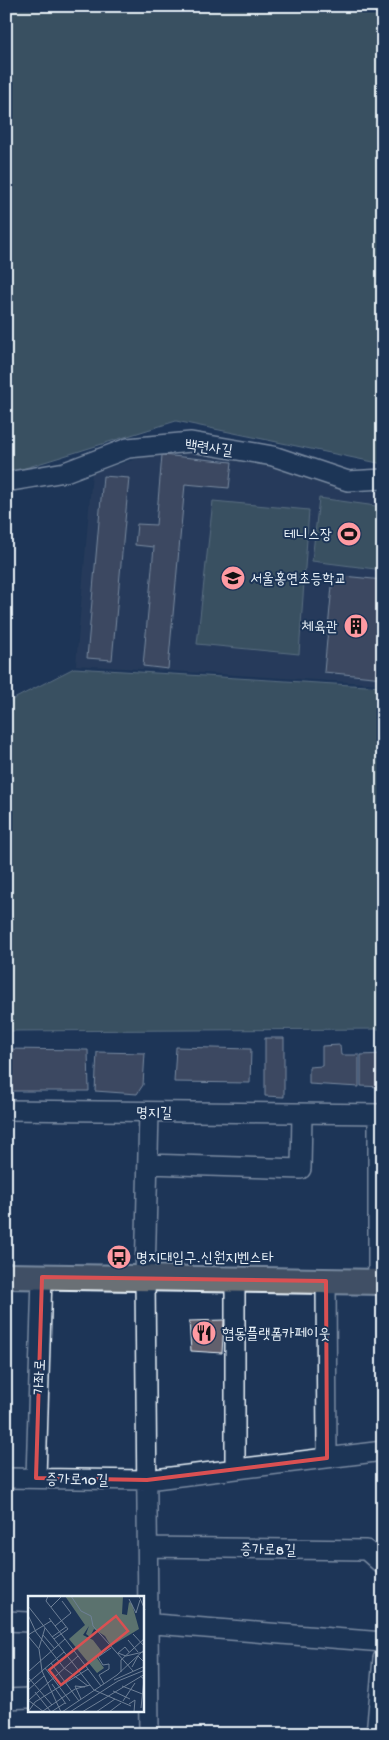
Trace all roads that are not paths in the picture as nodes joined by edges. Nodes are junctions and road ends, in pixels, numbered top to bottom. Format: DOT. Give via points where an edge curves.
graph roads {
  1 [pos="383,480"];
  2 [pos="6,482"];
  3 [pos="6,1110"];
  4 [pos="149,1112"];
  5 [pos="302,1114"];
  6 [pos="380,1114"];
  7 [pos="148,1164"];
  8 [pos="6,1276"];
  9 [pos="42,1277"];
  10 [pos="145,1278"];
  11 [pos="235,1280"];
  12 [pos="326,1281"];
  13 [pos="381,1282"];
  14 [pos="383,1451"];
  15 [pos="327,1458"];
  16 [pos="235,1469"];
  17 [pos="6,1478"];
  18 [pos="36,1478"];
  19 [pos="147,1480"];
  20 [pos="148,1547"];
  21 [pos="383,1565"];
  22 [pos="6,1621"];
  23 [pos="28,1622"];
  24 [pos="146,1623"];
  25 [pos="383,1642"];
  26 [pos="383,1659"];
  27 [pos="28,1698"];
  28 [pos="6,1699"];
  29 [pos="149,1734"];
  30 [pos="376,1734"];
  1 -- 2 [label="street, 백련사길" via="348,481 273,456 191,442 128,448 65,472"];
  3 -- 4 [label="street, 명지길"];
  4 -- 5 [label="street, 명지길"];
  4 -- 7 [label="street"];
  5 -- 6 [label="street, 명지길"];
  5 -- 7 [label="street" via="301,1169"];
  6 -- 13 [label="street"];
  7 -- 10 [label="street"];
  8 -- 9 [label="main road"];
  9 -- 10 [label="main road"];
  9 -- 18 [label="street, 가좌로"];
  10 -- 11 [label="main road"];
  10 -- 19 [label="street"];
  11 -- 12 [label="main road"];
  11 -- 16 [label="street"];
  12 -- 13 [label="main road"];
  12 -- 15 [label="street"];
  14 -- 15 [label="street"];
  15 -- 16 [label="street"];
  16 -- 19 [label="street"];
  17 -- 18 [label="street, 증가로10길"];
  18 -- 19 [label="street, 증가로10길"];
  19 -- 20 [label="street"];
  20 -- 21 [label="street, 증가로8길" via="366,1550"];
  20 -- 24 [label="street"];
  22 -- 23 [label="street"];
  24 -- 25 [label="street"];
  24 -- 29 [label="street"];
  26 -- 30 [label="street"];
  27 -- 28 [label="street"];
}
